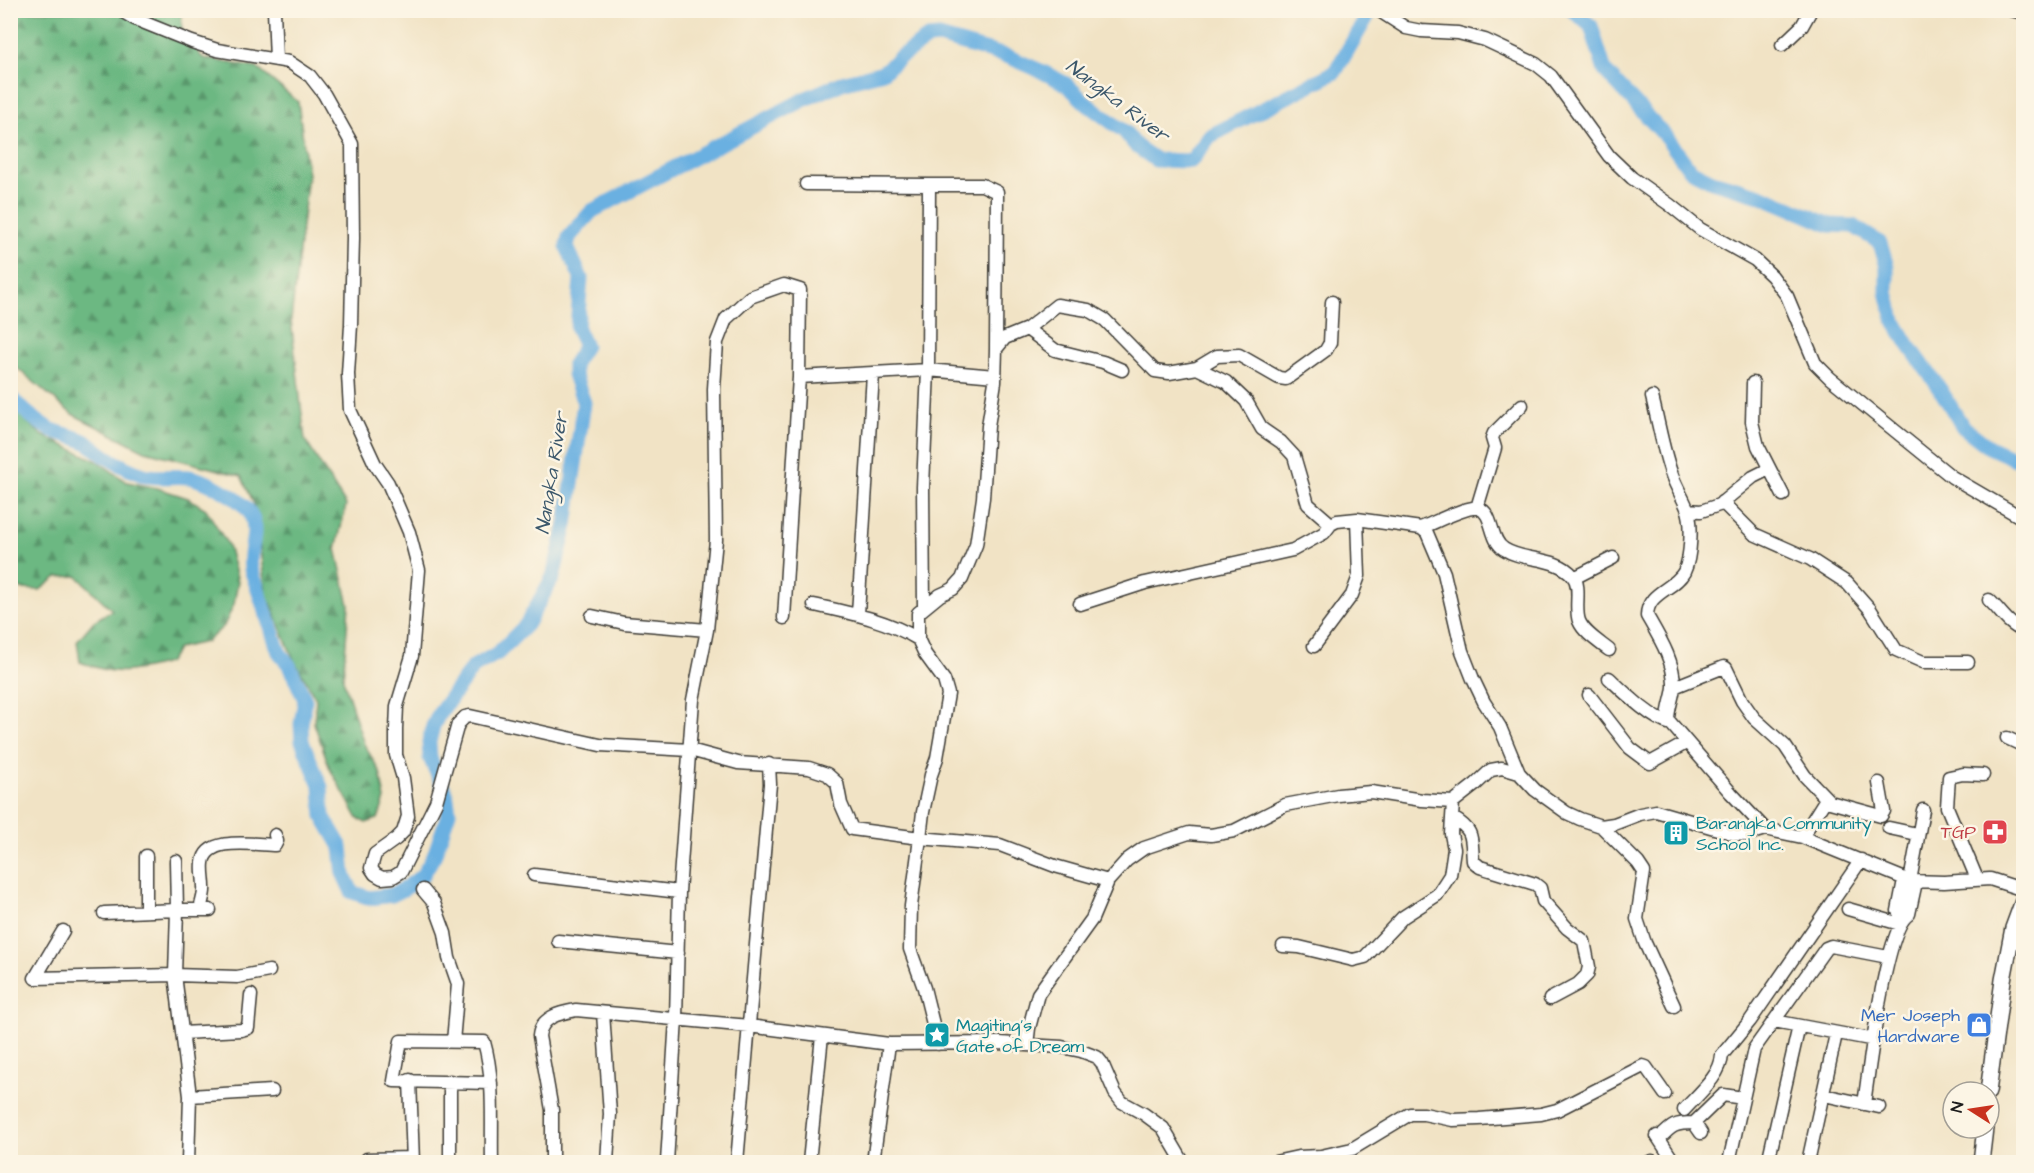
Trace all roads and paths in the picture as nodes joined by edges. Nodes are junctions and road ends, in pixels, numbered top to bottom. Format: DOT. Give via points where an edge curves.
graph roads {
  1 [pos="120,10"];
  2 [pos="274,10"];
  3 [pos="1378,10"];
  4 [pos="1811,10"];
  5 [pos="2010,10"];
  6 [pos="2024,13"];
  7 [pos="1782,45"];
  8 [pos="276,60"];
  9 [pos="806,184"];
  10 [pos="929,185"];
  11 [pos="1332,302"];
  12 [pos="1027,329"];
  13 [pos="996,349"];
  14 [pos="1197,368"];
  15 [pos="928,370"];
  16 [pos="1122,370"];
  17 [pos="873,374"];
  18 [pos="995,376"];
  19 [pos="799,377"];
  20 [pos="1753,383"];
  21 [pos="1652,397"];
  22 [pos="1522,405"];
  23 [pos="1769,469"];
  24 [pos="1783,495"];
  25 [pos="1722,502"];
  26 [pos="1477,508"];
  27 [pos="1688,510"];
  28 [pos="1357,519"];
  29 [pos="2024,519"];
  30 [pos="1331,524"];
  31 [pos="1421,528"];
  32 [pos="1613,558"];
  33 [pos="1575,578"];
  34 [pos="1989,600"];
  35 [pos="1080,604"];
  36 [pos="814,605"];
  37 [pos="924,607"];
  38 [pos="858,614"];
  39 [pos="592,616"];
  40 [pos="784,618"];
  41 [pos="707,630"];
  42 [pos="2024,631"];
  43 [pos="918,639"];
  44 [pos="1314,646"];
  45 [pos="1609,650"];
  46 [pos="1968,662"];
  47 [pos="1609,678"];
  48 [pos="1674,687"];
  49 [pos="1589,695"];
  50 [pos="1671,724"];
  51 [pos="2007,738"];
  52 [pos="1686,743"];
  53 [pos="2024,746"];
  54 [pos="690,750"];
  55 [pos="769,764"];
  56 [pos="1519,773"];
  57 [pos="1983,775"];
  58 [pos="1879,783"];
  59 [pos="1453,802"];
  60 [pos="1830,802"];
  61 [pos="1923,810"];
  62 [pos="1453,818"];
  63 [pos="1601,826"];
  64 [pos="1889,828"];
  65 [pos="1765,829"];
  66 [pos="1917,834"];
  67 [pos="275,835"];
  68 [pos="1802,837"];
  69 [pos="920,838"];
  70 [pos="146,856"];
  71 [pos="1860,860"];
  72 [pos="176,861"];
  73 [pos="534,875"];
  74 [pos="1977,879"];
  75 [pos="1108,881"];
  76 [pos="1910,881"];
  77 [pos="423,890"];
  78 [pos="2024,890"];
  79 [pos="679,892"];
  80 [pos="2024,898"];
  81 [pos="1848,909"];
  82 [pos="177,910"];
  83 [pos="146,911"];
  84 [pos="104,913"];
  85 [pos="1901,921"];
  86 [pos="63,931"];
  87 [pos="558,941"];
  88 [pos="1283,946"];
  89 [pos="678,953"];
  90 [pos="1888,957"];
  91 [pos="269,971"];
  92 [pos="175,975"];
  93 [pos="251,995"];
  94 [pos="1550,999"];
  95 [pos="1674,1006"];
  96 [pos="603,1013"];
  97 [pos="676,1019"];
  98 [pos="1774,1021"];
  99 [pos="749,1026"];
  100 [pos="1798,1026"];
  101 [pos="182,1033"];
  102 [pos="1836,1034"];
  103 [pos="822,1036"];
  104 [pos="1875,1040"];
  105 [pos="453,1042"];
  106 [pos="889,1044"];
  107 [pos="938,1044"];
  108 [pos="1027,1046"];
  109 [pos="410,1080"];
  110 [pos="1990,1080"];
  111 [pos="450,1081"];
  112 [pos="491,1083"];
  113 [pos="272,1091"];
  114 [pos="1665,1094"];
  115 [pos="1824,1095"];
  116 [pos="190,1096"];
  117 [pos="1743,1098"];
  118 [pos="1864,1104"];
  119 [pos="1879,1107"];
  120 [pos="1684,1110"];
  121 [pos="1984,1140"];
  122 [pos="367,1159"];
  123 [pos="412,1160"];
  124 [pos="188,1162"];
  125 [pos="450,1162"];
  126 [pos="492,1162"];
  127 [pos="552,1162"];
  128 [pos="607,1162"];
  129 [pos="667,1162"];
  130 [pos="737,1162"];
  131 [pos="810,1162"];
  132 [pos="873,1162"];
  133 [pos="1183,1162"];
  134 [pos="1275,1162"];
  135 [pos="1674,1162"];
  136 [pos="1730,1162"];
  137 [pos="1768,1162"];
  138 [pos="1808,1162"];
  139 [pos="1981,1162"];
  1 -- 8 [label="street" via="192,42"];
  2 -- 8 [label="street"];
  3 -- 29 [label="street" via="1406,28 1485,40 1536,64 1551,76 1609,156 1632,178 1700,229 1755,260 1772,276 1787,296 1815,363 1830,378 1952,477"];
  4 -- 7 [label="street" via="1802,26"];
  5 -- 6 [label="street"];
  8 -- 54 [label="street" via="289,62 310,76 352,144 350,410 388,483 419,570 412,656 397,706 396,755 408,816 403,832 375,854 371,868 382,878 401,872 436,802 458,724 465,717 600,745"];
  9 -- 10 [label="street"];
  10 -- 13 [label="street" via="982,185 997,192"];
  10 -- 15 [label="street"];
  11 -- 14 [label="street" via="1330,343 1326,350 1286,379 1239,355 1217,356"];
  12 -- 13 [label="street" via="1005,338"];
  12 -- 14 [label="street" via="1057,305 1088,310 1105,320 1155,371"];
  12 -- 16 [label="street" via="1055,350"];
  13 -- 18 [label="street"];
  14 -- 30 [label="street" via="1226,382 1246,402 1262,429 1294,456 1308,504"];
  15 -- 17 [label="street"];
  15 -- 18 [label="street"];
  15 -- 37 [label="street" via="923,487"];
  17 -- 19 [label="street"];
  17 -- 38 [label="street"];
  18 -- 37 [label="street" via="976,545 962,579 953,590"];
  19 -- 40 [label="street"];
  19 -- 41 [label="street" via="800,290 784,285 750,297 726,318 717,342 714,389 717,540"];
  20 -- 23 [label="street" via="1752,422"];
  21 -- 27 [label="street" via="1673,478"];
  22 -- 26 [label="street" via="1494,433 1495,448"];
  23 -- 24 [label="street"];
  23 -- 25 [label="street"];
  25 -- 27 [label="street" via="1701,511"];
  25 -- 46 [label="street" via="1754,534 1810,559 1847,583 1870,609 1896,650 1923,662"];
  26 -- 31 [label="street"];
  26 -- 33 [label="street" via="1487,514 1494,537 1505,550 1548,562"];
  27 -- 48 [label="street" via="1689,559 1684,572 1651,600 1647,610 1670,660"];
  28 -- 30 [label="street"];
  28 -- 31 [label="street"];
  28 -- 44 [label="street" via="1359,576 1352,595"];
  30 -- 35 [label="street" via="1324,533 1293,550 1145,583"];
  31 -- 56 [label="street" via="1427,533 1444,573 1462,651 1473,679 1500,727"];
  32 -- 33 [label="street"];
  33 -- 45 [label="street" via="1579,621"];
  34 -- 42 [label="street"];
  36 -- 38 [label="street"];
  37 -- 43 [label="street" via="918,613"];
  38 -- 43 [label="street"];
  39 -- 41 [label="street" via="624,623"];
  41 -- 54 [label="street" via="693,700"];
  43 -- 69 [label="street" via="944,680 948,694"];
  47 -- 50 [label="street"];
  48 -- 50 [label="street" via="1668,708"];
  48 -- 60 [label="street" via="1726,668 1754,718 1785,746 1805,776"];
  49 -- 52 [label="street" via="1630,748 1648,762 1653,763"];
  50 -- 52 [label="street"];
  51 -- 53 [label="street"];
  52 -- 65 [label="street"];
  54 -- 55 [label="street" via="738,763"];
  54 -- 79 [label="street"];
  55 -- 69 [label="street" via="827,774 837,783 852,829"];
  55 -- 99 [label="street"];
  56 -- 59 [label="street" via="1502,768 1491,770"];
  56 -- 63 [label="street" via="1551,803"];
  57 -- 74 [label="street" via="1949,777 1947,797 1947,807"];
  58 -- 60 [label="street" via="1884,811 1881,816"];
  59 -- 62 [label="street"];
  59 -- 75 [label="street" via="1371,792 1285,805 1234,831 1189,833 1144,848"];
  60 -- 68 [label="street" via="1824,802"];
  61 -- 66 [label="street"];
  62 -- 88 [label="street" via="1450,875 1437,895 1403,917 1365,957 1353,960"];
  62 -- 94 [label="street" via="1470,831 1473,861 1480,867 1535,884 1543,901 1584,941 1587,975"];
  63 -- 65 [label="street" via="1656,811 1735,834"];
  63 -- 95 [label="street" via="1644,872 1637,919"];
  64 -- 66 [label="street"];
  65 -- 68 [label="street"];
  66 -- 76 [label="street"];
  67 -- 82 [label="street" via="275,845 223,844 214,848 203,864 205,910"];
  68 -- 71 [label="street"];
  69 -- 75 [label="street" via="1000,845"];
  69 -- 107 [label="street" via="910,949"];
  70 -- 83 [label="street"];
  71 -- 76 [label="street"];
  71 -- 120 [label="street" via="1750,1021 1722,1055 1718,1072"];
  72 -- 82 [label="street"];
  73 -- 79 [label="street"];
  74 -- 76 [label="street"];
  74 -- 78 [label="street"];
  75 -- 108 [label="street" via="1092,919 1038,994"];
  76 -- 85 [label="street" via="1909,914"];
  77 -- 105 [label="street" via="434,903 458,984"];
  79 -- 89 [label="street"];
  80 -- 110 [label="main road" via="2013,928 2003,980"];
  81 -- 85 [label="street"];
  82 -- 83 [label="street"];
  82 -- 92 [label="street"];
  83 -- 84 [label="street"];
  85 -- 90 [label="street"];
  86 -- 92 [label="street" via="35,978"];
  87 -- 89 [label="street"];
  89 -- 97 [label="street"];
  90 -- 98 [label="street" via="1826,948"];
  90 -- 104 [label="street"];
  91 -- 92 [label="street" via="237,977"];
  92 -- 101 [label="street"];
  93 -- 101 [label="street" via="248,1028"];
  96 -- 97 [label="street"];
  96 -- 127 [label="street" via="560,1013 540,1026 552,1110"];
  96 -- 128 [label="street" via="610,1114"];
  97 -- 99 [label="street"];
  97 -- 129 [label="street"];
  98 -- 100 [label="street"];
  98 -- 117 [label="street" via="1754,1049"];
  99 -- 103 [label="street"];
  99 -- 130 [label="street"];
  100 -- 102 [label="street"];
  100 -- 137 [label="street"];
  101 -- 116 [label="street"];
  102 -- 104 [label="street"];
  102 -- 115 [label="street"];
  103 -- 106 [label="street"];
  103 -- 131 [label="street"];
  104 -- 118 [label="street"];
  105 -- 109 [label="street" via="401,1041 394,1080"];
  105 -- 112 [label="street" via="484,1042"];
  106 -- 107 [label="street"];
  106 -- 132 [label="street"];
  107 -- 108 [label="street"];
  108 -- 133 [label="street" via="1062,1047 1097,1057 1122,1102 1163,1128"];
  109 -- 111 [label="street"];
  109 -- 123 [label="street"];
  111 -- 112 [label="street"];
  111 -- 125 [label="street"];
  112 -- 126 [label="street"];
  113 -- 116 [label="street"];
  114 -- 134 [label="street" via="1642,1066 1557,1110 1453,1120 1410,1114 1352,1149"];
  115 -- 118 [label="street"];
  115 -- 138 [label="street"];
  116 -- 124 [label="street"];
  117 -- 135 [label="street" via="1723,1095 1697,1128 1677,1123 1658,1138"];
  117 -- 136 [label="street"];
  118 -- 119 [label="street"];
  121 -- 139 [label="main road"];
  122 -- 123 [label="street"];
}
